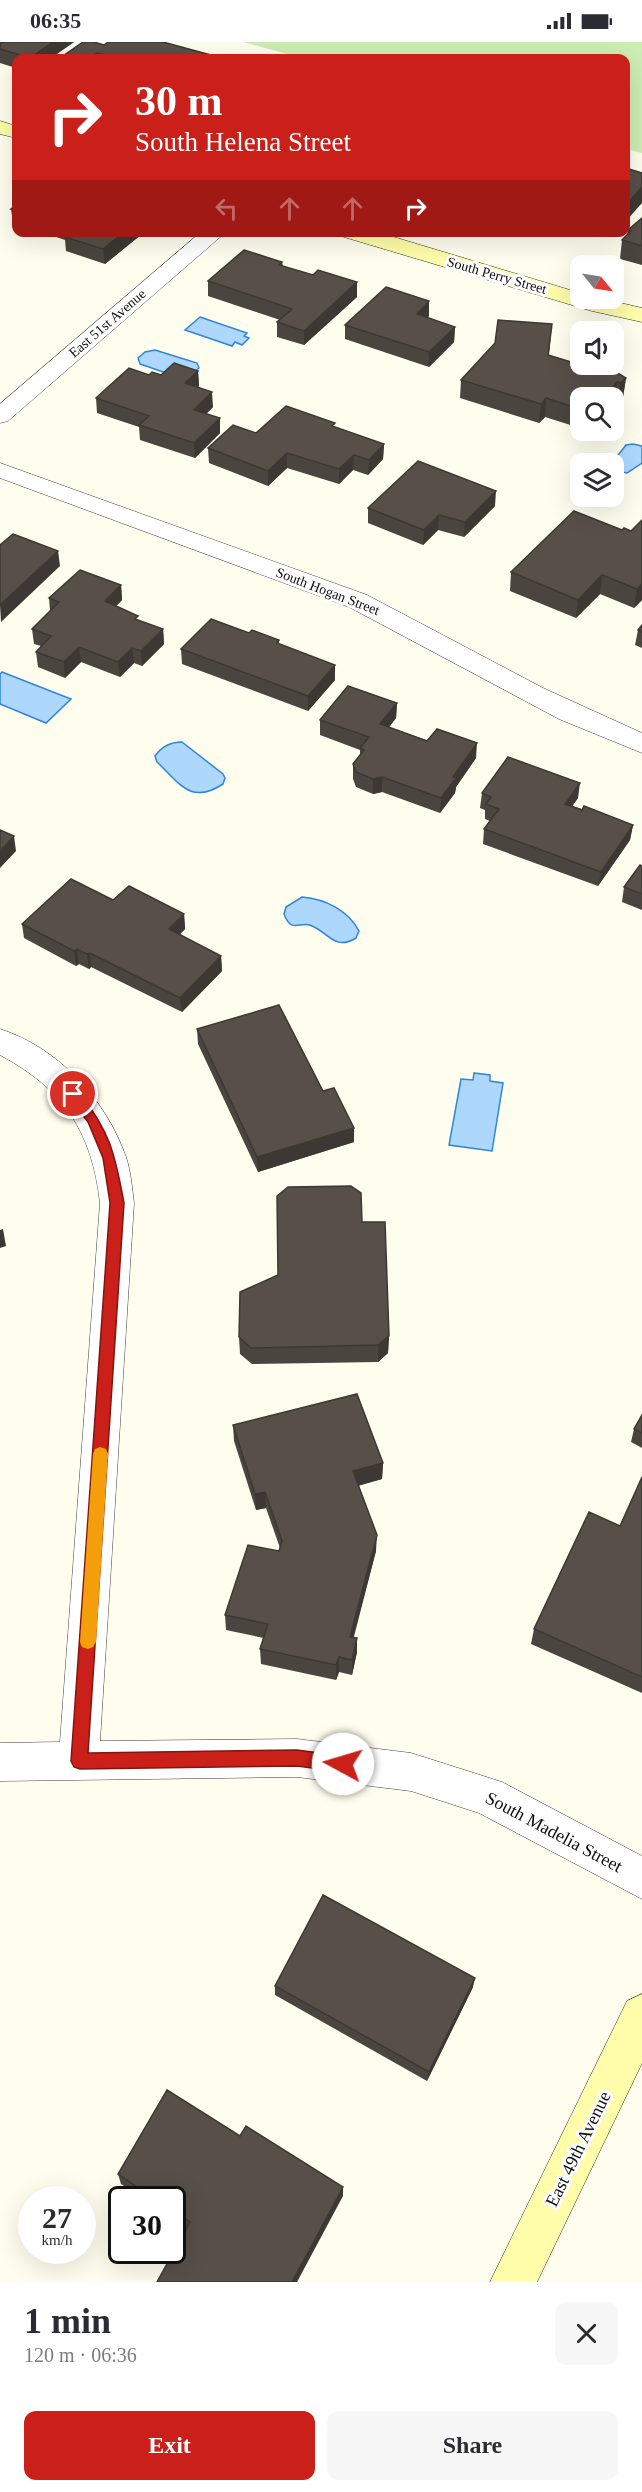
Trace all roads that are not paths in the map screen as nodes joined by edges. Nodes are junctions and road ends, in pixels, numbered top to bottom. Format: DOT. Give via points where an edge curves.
graph roads {
  1 [pos="209,237"];
  2 [pos="369,237"];
  3 [pos="642,315"];
  4 [pos="0,416"];
  5 [pos="0,470"];
  6 [pos="642,744"];
  7 [pos="0,1041"];
  8 [pos="80,1761"];
  9 [pos="0,1762"];
  10 [pos="642,1878"];
  11 [pos="642,2016"];
  12 [pos="513,2282"];
  1 -- 4 [label="street, East 51st Avenue"];
  2 -- 3 [label="street, South Perry Street"];
  5 -- 6 [label="street, South Hogan Street" via="358,601 563,711"];
  7 -- 8 [label="street" via="63,1082 93,1120 109,1158 117,1203"];
  8 -- 9 [label="street, South Madelia Street"];
  8 -- 10 [label="street, South Madelia Street" via="297,1758 411,1772 488,1796"];
  11 -- 12 [label="street, East 49th Avenue"];
}
